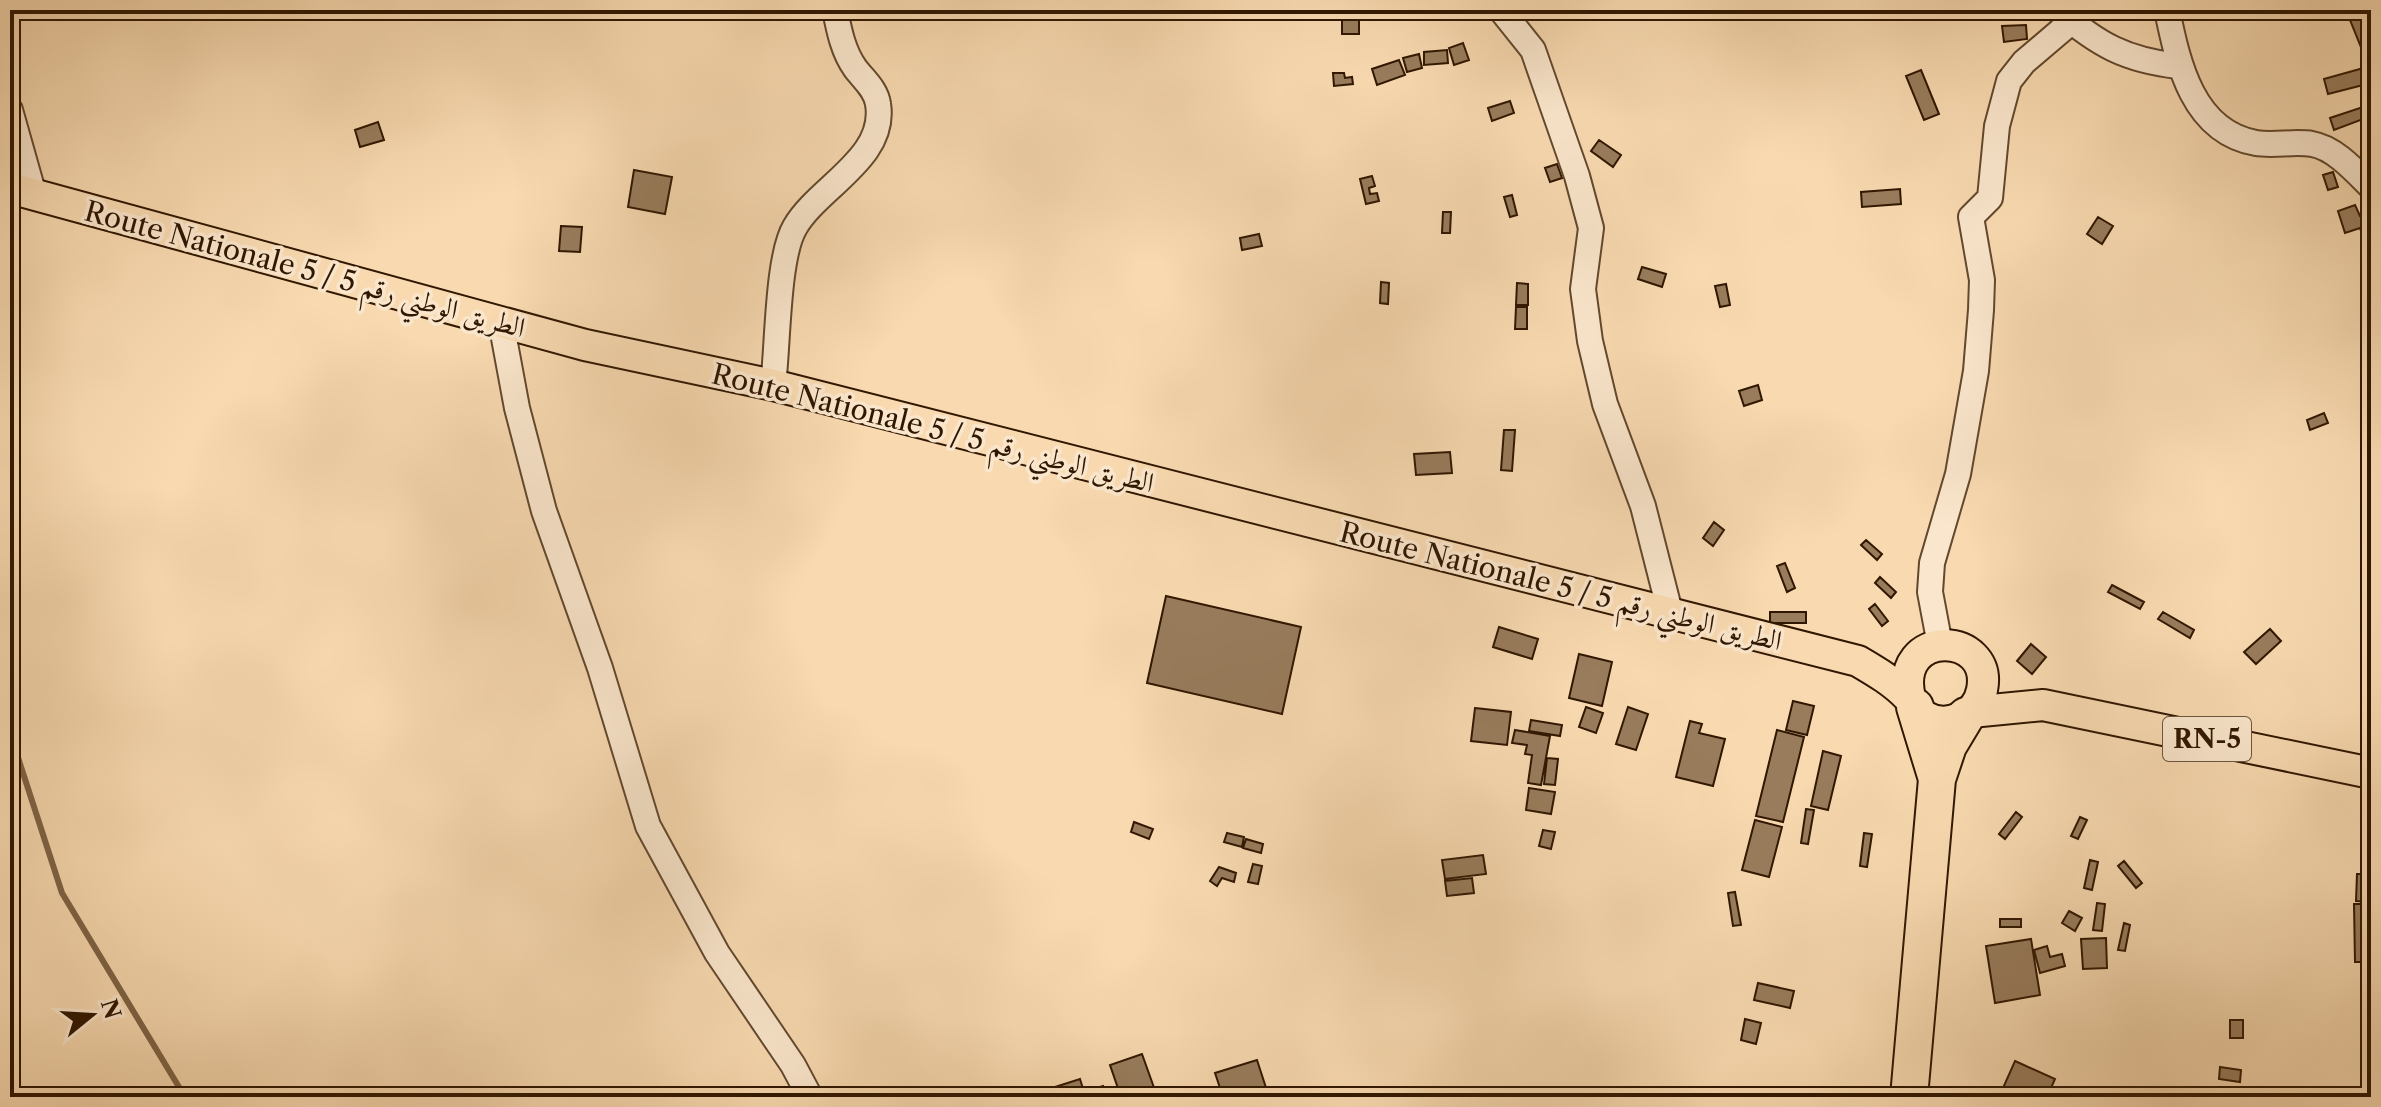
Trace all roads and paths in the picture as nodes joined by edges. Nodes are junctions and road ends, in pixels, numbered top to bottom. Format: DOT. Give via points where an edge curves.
graph roads {
  1 [pos="835,10"];
  2 [pos="1501,10"];
  3 [pos="2167,10"];
  4 [pos="2065,16"];
  5 [pos="2178,66"];
  6 [pos="10,110"];
  7 [pos="2371,187"];
  8 [pos="22,191"];
  9 [pos="501,322"];
  10 [pos="773,385"];
  11 [pos="1670,612"];
  12 [pos="1932,648"];
  13 [pos="1975,659"];
  14 [pos="1858,661"];
  15 [pos="1913,703"];
  16 [pos="2043,705"];
  17 [pos="1968,714"];
  18 [pos="2371,773"];
  19 [pos="1937,779"];
  20 [pos="810,1097"];
  21 [pos="1909,1097"];
  1 -- 10 [label="street" via="846,50 878,104 876,127 857,163 810,205 793,230 784,263"];
  2 -- 11 [label="street" via="1533,50 1577,176 1591,228 1583,289 1590,341 1605,404 1643,506"];
  3 -- 5 [label="street"];
  4 -- 5 [label="street" via="2130,58"];
  4 -- 12 [label="street" via="2009,81 1997,126 1990,198 1971,217 1982,280 1976,371 1958,474 1932,563"];
  5 -- 7 [label="street" via="2218,130 2254,143 2313,144 2344,160"];
  6 -- 8 [label="street"];
  8 -- 9 [label="main road, Route Nationale 5 / الطريق الوطني رقم 5"];
  9 -- 10 [label="main road, Route Nationale 5 / الطريق الوطني رقم 5"];
  9 -- 20 [label="street" via="544,511 648,826 717,953"];
  10 -- 11 [label="main road, Route Nationale 5 / الطريق الوطني رقم 5"];
  11 -- 14 [label="main road, Route Nationale 5 / الطريق الوطني رقم 5"];
  12 -- 13 [label="main road" via="1959,647"];
  12 -- 14 [label="main road"];
  12 -- 15 [label="main road" via="1908,672"];
  13 -- 16 [label="main road, RN-5"];
  13 -- 17 [label="main road" via="1983,686"];
  14 -- 15 [label="main road"];
  15 -- 17 [label="main road" via="1923,715 1945,722"];
  15 -- 19 [label="highway"];
  16 -- 17 [label="main road, RN-5"];
  16 -- 18 [label="main road, RN-5"];
  17 -- 19 [label="highway" via="1948,746"];
  19 -- 21 [label="highway"];
}
